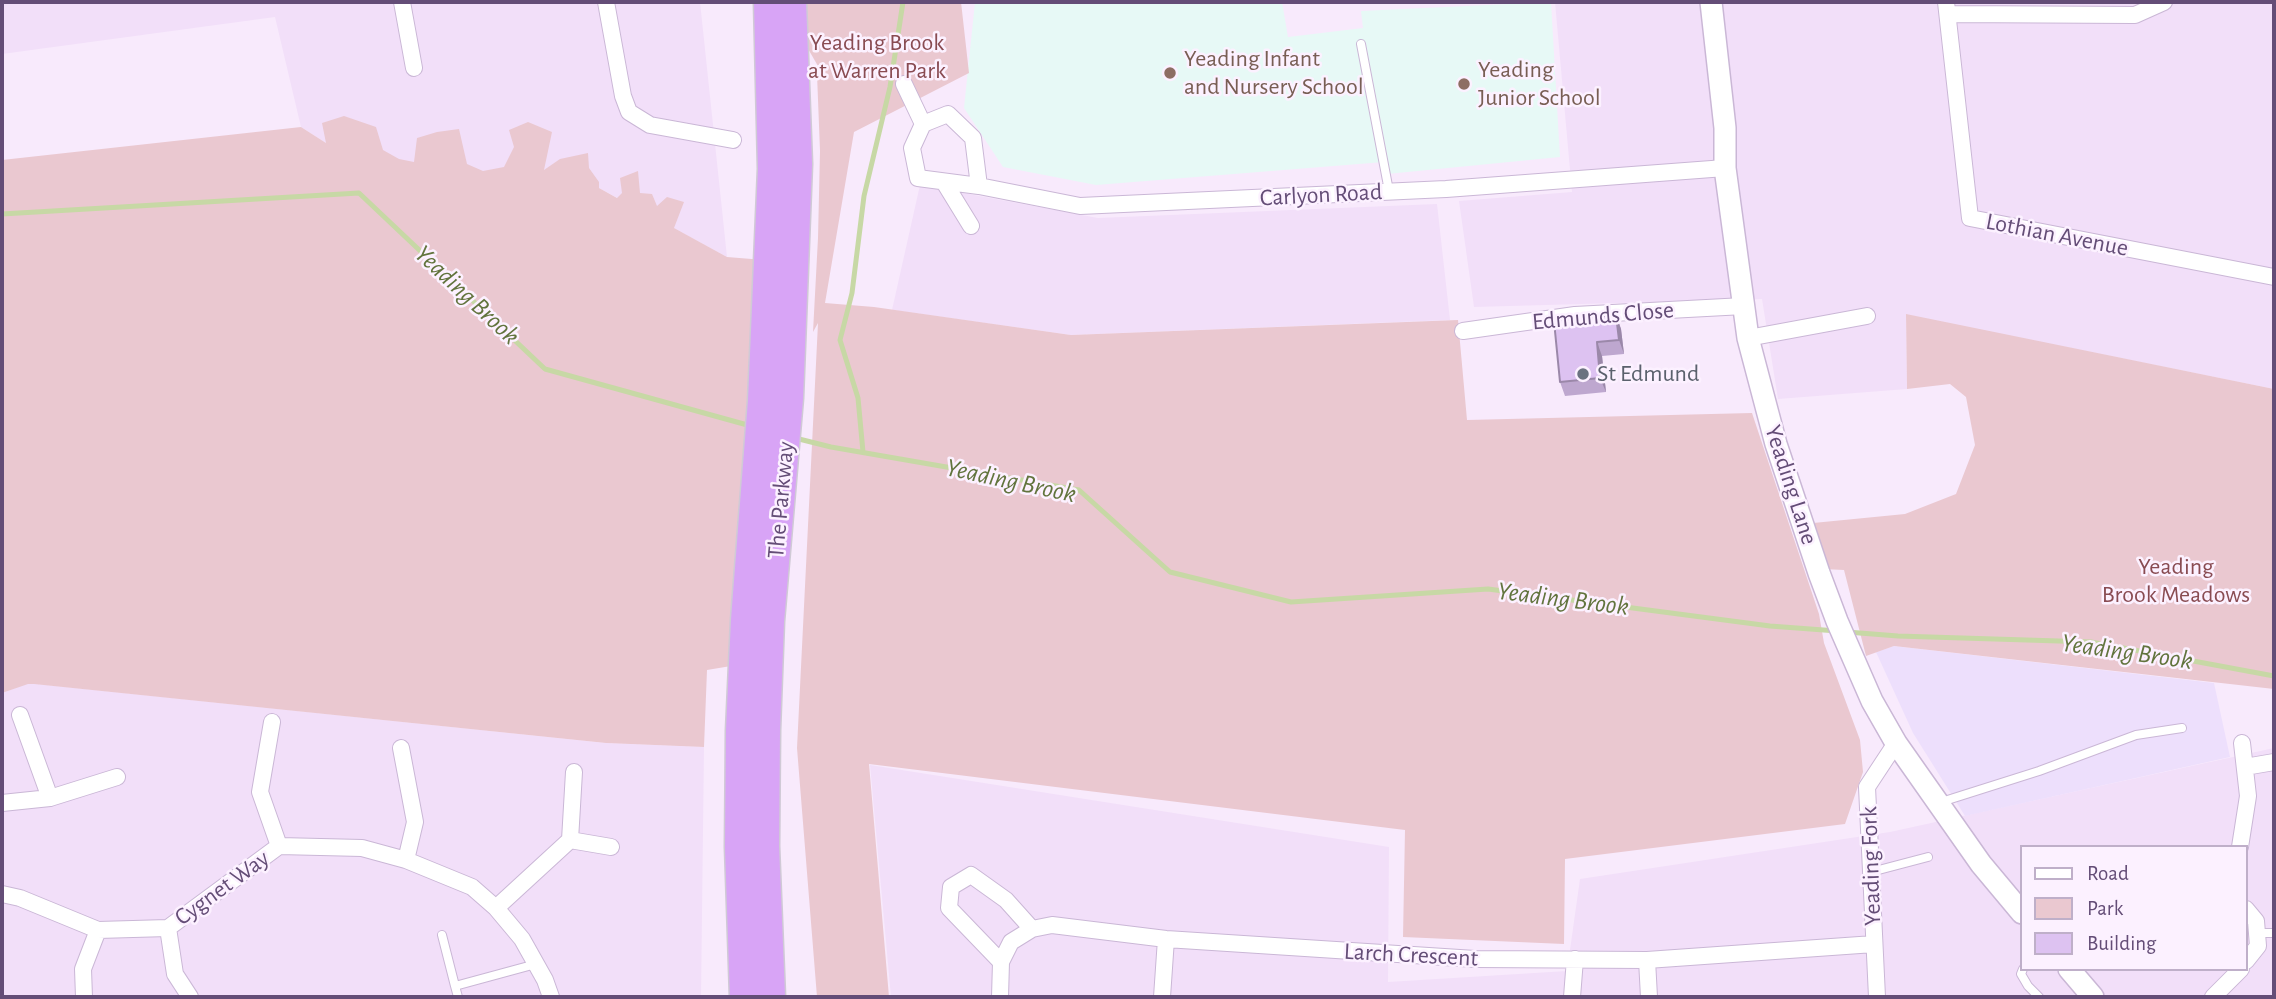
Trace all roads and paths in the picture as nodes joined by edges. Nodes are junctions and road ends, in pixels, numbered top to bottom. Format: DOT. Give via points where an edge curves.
graph roads {
  1 [pos="402,2"];
  2 [pos="606,2"];
  3 [pos="768,2"];
  4 [pos="792,2"];
  5 [pos="1711,2"];
  6 [pos="2164,2"];
  7 [pos="1947,8"];
  8 [pos="1361,44"];
  9 [pos="414,68"];
  10 [pos="904,84"];
  11 [pos="923,124"];
  12 [pos="733,140"];
  13 [pos="1725,168"];
  14 [pos="944,182"];
  15 [pos="979,186"];
  16 [pos="1389,191"];
  17 [pos="971,226"];
  18 [pos="2274,276"];
  19 [pos="1744,306"];
  20 [pos="1867,316"];
  21 [pos="1463,331"];
  22 [pos="1748,338"];
  23 [pos="776,400"];
  24 [pos="770,472"];
  25 [pos="20,715"];
  26 [pos="272,722"];
  27 [pos="2182,728"];
  28 [pos="1896,743"];
  29 [pos="2242,743"];
  30 [pos="401,748"];
  31 [pos="2274,762"];
  32 [pos="2245,766"];
  33 [pos="574,772"];
  34 [pos="117,777"];
  35 [pos="50,798"];
  36 [pos="2,803"];
  37 [pos="1938,803"];
  38 [pos="570,840"];
  39 [pos="2240,845"];
  40 [pos="279,846"];
  41 [pos="611,847"];
  42 [pos="1928,856"];
  43 [pos="406,860"];
  44 [pos="1871,872"];
  45 [pos="2,894"];
  46 [pos="496,908"];
  47 [pos="2248,911"];
  48 [pos="2021,912"];
  49 [pos="168,928"];
  50 [pos="1032,929"];
  51 [pos="98,930"];
  52 [pos="2256,933"];
  53 [pos="2274,933"];
  54 [pos="442,934"];
  55 [pos="1166,939"];
  56 [pos="1874,944"];
  57 [pos="2248,958"];
  58 [pos="1575,959"];
  59 [pos="1647,960"];
  60 [pos="1001,962"];
  61 [pos="536,964"];
  62 [pos="2022,971"];
  63 [pos="2070,971"];
  64 [pos="2239,971"];
  65 [pos="456,986"];
  66 [pos="84,997"];
  67 [pos="190,997"];
  68 [pos="458,997"];
  69 [pos="551,997"];
  70 [pos="744,997"];
  71 [pos="771,997"];
  72 [pos="1000,997"];
  73 [pos="1162,997"];
  74 [pos="1572,997"];
  75 [pos="1649,997"];
  76 [pos="1877,997"];
  77 [pos="2039,997"];
  78 [pos="2093,997"];
  79 [pos="2213,997"];
  1 -- 9 [label="street"];
  2 -- 12 [label="street" via="629,112 650,125"];
  3 -- 23 [label="highway, The Parkway"];
  4 -- 23 [label="highway, The Parkway" via="798,164"];
  5 -- 13 [label="street, Yeading Lane"];
  6 -- 7 [label="street" via="2135,15"];
  7 -- 18 [label="street, Lothian Avenue" via="1970,218"];
  8 -- 16 [label="lane"];
  10 -- 11 [label="street"];
  11 -- 14 [label="street, Carlyon Road" via="912,148 918,178"];
  11 -- 15 [label="street" via="948,114 973,138"];
  13 -- 16 [label="street, Carlyon Road"];
  13 -- 19 [label="street, Yeading Lane"];
  14 -- 15 [label="street, Carlyon Road"];
  14 -- 17 [label="street"];
  15 -- 16 [label="street, Carlyon Road" via="1080,206"];
  19 -- 21 [label="street, Edmunds Close" via="1576,315"];
  19 -- 22 [label="street, Yeading Lane"];
  20 -- 22 [label="street"];
  22 -- 28 [label="street, Yeading Lane" via="1776,444 1841,630"];
  23 -- 24 [label="highway, The Parkway"];
  24 -- 70 [label="highway, The Parkway" via="745,620 739,847"];
  24 -- 71 [label="highway, The Parkway" via="765,846"];
  25 -- 35 [label="street"];
  26 -- 40 [label="street" via="260,792"];
  27 -- 37 [label="lane" via="2136,735"];
  28 -- 37 [label="street, Yeading Lane"];
  28 -- 44 [label="street, Yeading Fork" via="1867,787"];
  29 -- 32 [label="street"];
  30 -- 43 [label="street" via="415,822"];
  31 -- 32 [label="street"];
  32 -- 39 [label="street" via="2248,796"];
  33 -- 38 [label="street"];
  34 -- 35 [label="street"];
  35 -- 36 [label="street"];
  37 -- 48 [label="street, Yeading Lane"];
  38 -- 41 [label="street"];
  38 -- 46 [label="street"];
  40 -- 43 [label="street, Cygnet Way" via="362,848"];
  40 -- 49 [label="street, Cygnet Way"];
  42 -- 44 [label="lane"];
  43 -- 46 [label="street, Cygnet Way" via="472,887"];
  44 -- 56 [label="street, Yeading Fork"];
  45 -- 51 [label="street, Cygnet Way"];
  46 -- 61 [label="street, Cygnet Way" via="523,939"];
  47 -- 52 [label="street" via="2256,921"];
  49 -- 51 [label="street, Cygnet Way"];
  49 -- 67 [label="street" via="175,974"];
  50 -- 55 [label="street, Larch Crescent" via="1052,925"];
  50 -- 60 [label="street" via="1011,942"];
  50 -- 60 [label="street" via="1006,900 971,875 951,887 948,908"];
  51 -- 66 [label="street" via="83,969"];
  52 -- 53 [label="lane"];
  52 -- 57 [label="street" via="2258,946"];
  54 -- 65 [label="lane"];
  55 -- 58 [label="street, Larch Crescent" via="1475,959"];
  55 -- 73 [label="street"];
  56 -- 59 [label="street, Larch Crescent"];
  56 -- 76 [label="street, Yeading Fork"];
  58 -- 59 [label="street, Larch Crescent"];
  58 -- 74 [label="street"];
  59 -- 75 [label="street"];
  60 -- 72 [label="street"];
  61 -- 65 [label="lane"];
  61 -- 69 [label="street, Cygnet Way"];
  62 -- 77 [label="lane"];
  63 -- 78 [label="street"];
  64 -- 79 [label="street"];
  65 -- 68 [label="lane"];
}
